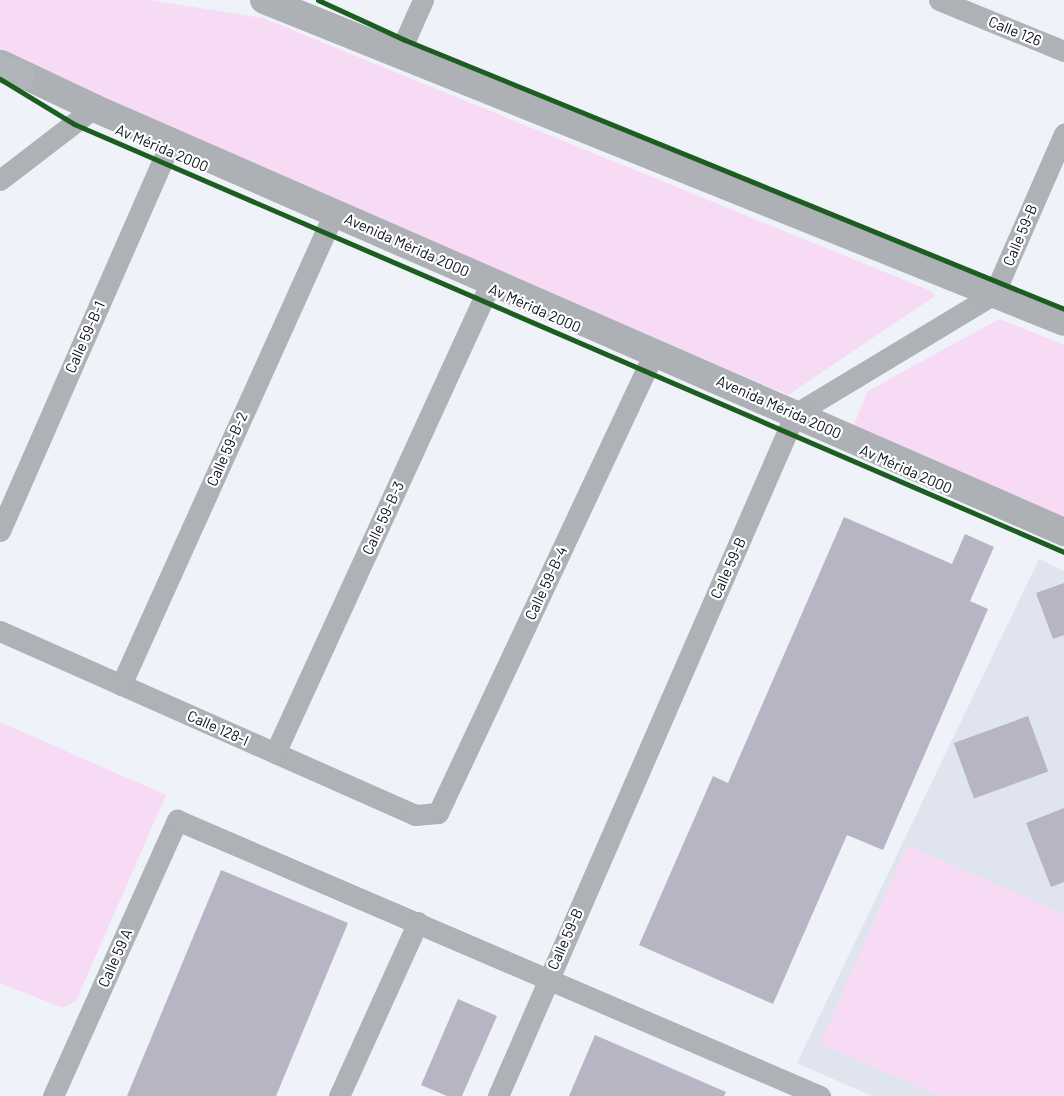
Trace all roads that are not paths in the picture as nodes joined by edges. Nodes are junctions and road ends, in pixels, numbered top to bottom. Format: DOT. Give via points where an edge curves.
graph roads {
  1 [pos="264,0"];
  2 [pos="422,0"];
  3 [pos="951,2"];
  4 [pos="1064,51"];
  5 [pos="399,54"];
  6 [pos="7,69"];
  7 [pos="94,108"];
  8 [pos="1064,134"];
  9 [pos="171,142"];
  10 [pos="0,180"];
  11 [pos="334,213"];
  12 [pos="491,282"];
  13 [pos="994,294"];
  14 [pos="1064,322"];
  15 [pos="654,353"];
  16 [pos="795,414"];
  17 [pos="0,531"];
  18 [pos="1064,532"];
  19 [pos="0,631"];
  20 [pos="121,685"];
  21 [pos="275,753"];
  22 [pos="438,813"];
  23 [pos="418,922"];
  24 [pos="548,978"];
  25 [pos="792,1090"];
  26 [pos="53,1096"];
  27 [pos="339,1096"];
  28 [pos="498,1096"];
  29 [pos="820,1096"];
  1 -- 5 [label="main road"];
  2 -- 5 [label="street"];
  3 -- 4 [label="street, Calle 126"];
  5 -- 13 [label="main road"];
  6 -- 7 [label="main road, Avenida Mérida 2000"];
  7 -- 9 [label="main road, Avenida Mérida 2000"];
  7 -- 10 [label="street"];
  8 -- 13 [label="street, Calle 59-B"];
  9 -- 11 [label="main road, Avenida Mérida 2000"];
  9 -- 17 [label="street, Calle 59-B-1"];
  11 -- 12 [label="main road, Avenida Mérida 2000"];
  11 -- 20 [label="street, Calle 59-B-2"];
  12 -- 15 [label="main road, Avenida Mérida 2000"];
  12 -- 21 [label="street, Calle 59-B-3"];
  13 -- 14 [label="main road"];
  13 -- 16 [label="street"];
  15 -- 16 [label="main road, Avenida Mérida 2000"];
  15 -- 22 [label="street, Calle 59-B-4"];
  16 -- 18 [label="main road, Avenida Mérida 2000"];
  16 -- 24 [label="street, Calle 59-B"];
  19 -- 20 [label="street, Calle 128-I"];
  20 -- 21 [label="street, Calle 128-I"];
  21 -- 22 [label="street, Calle 128-I" via="415,815"];
  23 -- 24 [label="street"];
  23 -- 26 [label="street, Calle 59 A" via="177,820"];
  23 -- 27 [label="street"];
  24 -- 25 [label="street"];
  24 -- 28 [label="street, Calle 59-B"];
  25 -- 29 [label="street"];
}
